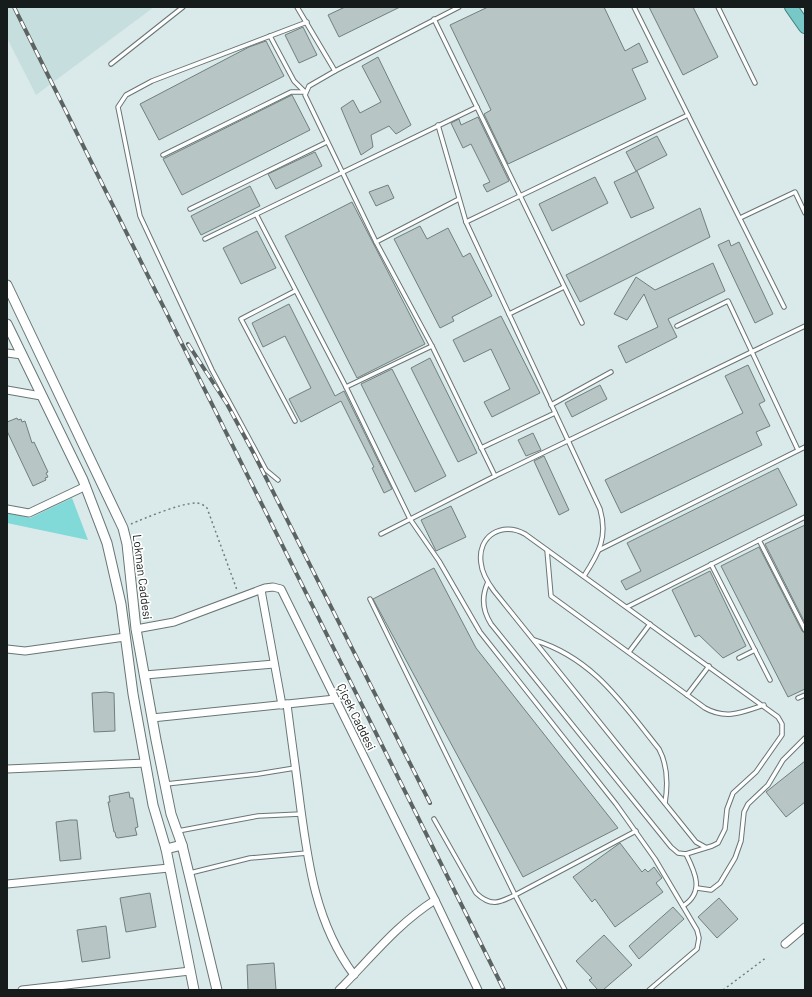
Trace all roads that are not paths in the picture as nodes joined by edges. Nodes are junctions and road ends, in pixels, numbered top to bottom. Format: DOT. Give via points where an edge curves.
graph roads {
  1 [pos="184,7"];
  2 [pos="297,7"];
  3 [pos="459,7"];
  4 [pos="634,7"];
  5 [pos="718,7"];
  6 [pos="791,7"];
  7 [pos="434,20"];
  8 [pos="307,22"];
  9 [pos="805,27"];
  10 [pos="270,36"];
  11 [pos="111,64"];
  12 [pos="335,71"];
  13 [pos="755,83"];
  14 [pos="305,92"];
  15 [pos="477,107"];
  16 [pos="688,115"];
  17 [pos="438,125"];
  18 [pos="327,142"];
  19 [pos="163,155"];
  20 [pos="342,172"];
  21 [pos="520,196"];
  22 [pos="459,199"];
  23 [pos="190,209"];
  24 [pos="256,214"];
  25 [pos="805,214"];
  26 [pos="740,218"];
  27 [pos="466,222"];
  28 [pos="205,239"];
  29 [pos="376,242"];
  30 [pos="7,285"];
  31 [pos="564,288"];
  32 [pos="295,291"];
  33 [pos="784,307"];
  34 [pos="509,314"];
  35 [pos="582,323"];
  36 [pos="7,324"];
  37 [pos="677,326"];
  38 [pos="805,326"];
  39 [pos="432,346"];
  40 [pos="752,352"];
  41 [pos="7,353"];
  42 [pos="22,355"];
  43 [pos="611,372"];
  44 [pos="346,387"];
  45 [pos="7,390"];
  46 [pos="41,396"];
  47 [pos="551,405"];
  48 [pos="555,413"];
  49 [pos="294,421"];
  50 [pos="568,441"];
  51 [pos="805,446"];
  52 [pos="481,448"];
  53 [pos="798,450"];
  54 [pos="495,476"];
  55 [pos="278,480"];
  56 [pos="86,486"];
  57 [pos="7,509"];
  58 [pos="805,517"];
  59 [pos="410,519"];
  60 [pos="381,534"];
  61 [pos="759,540"];
  62 [pos="547,550"];
  63 [pos="598,551"];
  64 [pos="711,564"];
  65 [pos="584,576"];
  66 [pos="488,582"];
  67 [pos="261,590"];
  68 [pos="370,599"];
  69 [pos="627,607"];
  70 [pos="650,624"];
  71 [pos="136,629"];
  72 [pos="805,630"];
  73 [pos="125,637"];
  74 [pos="533,639"];
  75 [pos="7,649"];
  76 [pos="755,650"];
  77 [pos="629,652"];
  78 [pos="739,658"];
  79 [pos="274,664"];
  80 [pos="709,666"];
  81 [pos="144,676"];
  82 [pos="770,680"];
  83 [pos="687,695"];
  84 [pos="805,695"];
  85 [pos="798,698"];
  86 [pos="335,699"];
  87 [pos="284,704"];
  88 [pos="764,705"];
  89 [pos="152,718"];
  90 [pos="805,738"];
  91 [pos="146,763"];
  92 [pos="295,768"];
  93 [pos="7,769"];
  94 [pos="165,784"];
  95 [pos="665,803"];
  96 [pos="301,814"];
  97 [pos="434,819"];
  98 [pos="176,831"];
  99 [pos="636,831"];
  100 [pos="182,845"];
  101 [pos="705,847"];
  102 [pos="166,849"];
  103 [pos="308,853"];
  104 [pos="686,854"];
  105 [pos="169,868"];
  106 [pos="190,873"];
  107 [pos="7,884"];
  108 [pos="697,888"];
  109 [pos="516,896"];
  110 [pos="435,900"];
  111 [pos="683,906"];
  112 [pos="805,927"];
  113 [pos="785,944"];
  114 [pos="190,971"];
  115 [pos="354,974"];
  116 [pos="22,990"];
  117 [pos="194,990"];
  118 [pos="217,990"];
  119 [pos="338,990"];
  120 [pos="478,990"];
  121 [pos="565,990"];
  122 [pos="649,990"];
  1 -- 11 [label="lane"];
  2 -- 8 [label="lane"];
  3 -- 7 [label="lane"];
  4 -- 16 [label="lane"];
  5 -- 13 [label="lane"];
  6 -- 9 [label="highway"];
  7 -- 12 [label="lane"];
  7 -- 15 [label="lane"];
  8 -- 10 [label="lane"];
  8 -- 12 [label="lane"];
  10 -- 14 [label="lane" via="294,81"];
  10 -- 55 [label="lane" via="152,80 126,95 118,107 140,216 212,370 266,470"];
  12 -- 14 [label="lane" via="309,86"];
  14 -- 18 [label="lane"];
  14 -- 19 [label="lane" via="291,92"];
  15 -- 17 [label="lane"];
  15 -- 21 [label="lane"];
  16 -- 21 [label="lane"];
  16 -- 26 [label="lane"];
  17 -- 20 [label="lane"];
  17 -- 22 [label="lane"];
  18 -- 20 [label="lane"];
  18 -- 23 [label="lane"];
  20 -- 24 [label="lane"];
  20 -- 29 [label="lane"];
  21 -- 27 [label="lane"];
  21 -- 31 [label="lane"];
  22 -- 27 [label="lane"];
  22 -- 29 [label="lane"];
  24 -- 28 [label="lane"];
  24 -- 32 [label="lane"];
  25 -- 26 [label="lane" via="795,192"];
  26 -- 33 [label="lane"];
  27 -- 34 [label="lane"];
  29 -- 39 [label="lane"];
  30 -- 71 [label="street, Lokman Caddesi" via="123,528"];
  31 -- 34 [label="lane"];
  31 -- 35 [label="lane"];
  32 -- 44 [label="lane"];
  32 -- 49 [label="lane" via="241,319"];
  34 -- 47 [label="lane"];
  36 -- 42 [label="street, Lokman Caddesi"];
  37 -- 40 [label="lane" via="728,301"];
  38 -- 40 [label="lane"];
  39 -- 44 [label="lane"];
  39 -- 52 [label="lane"];
  40 -- 50 [label="lane"];
  40 -- 53 [label="lane"];
  41 -- 42 [label="street"];
  42 -- 46 [label="street, Lokman Caddesi"];
  43 -- 47 [label="lane"];
  44 -- 59 [label="lane"];
  45 -- 46 [label="street"];
  46 -- 56 [label="street, Lokman Caddesi"];
  47 -- 48 [label="lane"];
  48 -- 50 [label="lane"];
  48 -- 52 [label="lane"];
  50 -- 54 [label="lane"];
  50 -- 63 [label="lane" via="602,516 604,535"];
  51 -- 53 [label="lane"];
  52 -- 54 [label="lane"];
  53 -- 63 [label="lane"];
  54 -- 59 [label="lane"];
  56 -- 57 [label="street" via="29,514"];
  56 -- 73 [label="street, Lokman Caddesi" via="112,563"];
  58 -- 61 [label="lane"];
  59 -- 60 [label="lane"];
  59 -- 99 [label="lane" via="439,562 480,632"];
  61 -- 64 [label="lane"];
  61 -- 72 [label="lane"];
  62 -- 65 [label="lane"];
  62 -- 66 [label="lane" via="514,529 494,532 485,540 481,553 482,570"];
  62 -- 77 [label="lane" via="551,596"];
  63 -- 65 [label="lane"];
  64 -- 69 [label="lane"];
  64 -- 76 [label="lane"];
  65 -- 69 [label="lane"];
  66 -- 74 [label="lane"];
  66 -- 104 [label="lane" via="483,606 491,624 671,847 678,853"];
  67 -- 71 [label="street, Çiçek Caddesi" via="174,622"];
  67 -- 79 [label="street"];
  67 -- 86 [label="street, Çiçek Caddesi" via="273,587 280,589"];
  68 -- 109 [label="lane"];
  69 -- 70 [label="lane"];
  70 -- 77 [label="lane"];
  70 -- 80 [label="lane"];
  71 -- 81 [label="street, Lokman Caddesi"];
  73 -- 75 [label="street" via="25,651"];
  73 -- 91 [label="street, Lokman Caddesi"];
  74 -- 95 [label="lane"];
  74 -- 95 [label="lane" via="563,651 592,670 659,749 667,774"];
  76 -- 78 [label="lane"];
  76 -- 82 [label="lane"];
  77 -- 83 [label="lane"];
  79 -- 81 [label="street"];
  79 -- 87 [label="street"];
  80 -- 83 [label="lane"];
  80 -- 88 [label="lane"];
  81 -- 89 [label="street, Lokman Caddesi"];
  83 -- 88 [label="lane" via="705,708 722,715 733,715"];
  84 -- 85 [label="lane"];
  86 -- 87 [label="street"];
  86 -- 110 [label="street, Çiçek Caddesi"];
  87 -- 89 [label="street"];
  87 -- 92 [label="street"];
  88 -- 101 [label="lane" via="781,720 782,735 756,772 733,793 720,840 712,846"];
  89 -- 94 [label="street, Lokman Caddesi"];
  90 -- 108 [label="lane" via="783,760 768,785 748,804 743,816 738,850 720,883 712,890"];
  91 -- 93 [label="street"];
  91 -- 102 [label="street, Lokman Caddesi"];
  92 -- 94 [label="lane"];
  92 -- 96 [label="street"];
  94 -- 98 [label="street, Lokman Caddesi"];
  95 -- 101 [label="lane" via="696,842"];
  96 -- 98 [label="lane" via="258,816"];
  96 -- 103 [label="street"];
  97 -- 109 [label="lane" via="476,893 495,903"];
  98 -- 100 [label="street, Lokman Caddesi"];
  99 -- 109 [label="lane"];
  99 -- 111 [label="lane"];
  100 -- 102 [label="street"];
  100 -- 106 [label="street, Lokman Caddesi"];
  101 -- 104 [label="lane"];
  102 -- 105 [label="street, Lokman Caddesi"];
  103 -- 106 [label="lane" via="250,858"];
  103 -- 115 [label="street" via="312,882 324,922 338,951"];
  104 -- 108 [label="lane" via="696,878"];
  105 -- 107 [label="street"];
  105 -- 114 [label="street, Lokman Caddesi"];
  106 -- 118 [label="street, Lokman Caddesi"];
  108 -- 111 [label="lane" via="692,899"];
  109 -- 121 [label="lane"];
  110 -- 115 [label="street" via="394,931"];
  110 -- 120 [label="street, Çiçek Caddesi"];
  111 -- 122 [label="lane" via="699,934 698,946"];
  112 -- 113 [label="street"];
  114 -- 116 [label="street"];
  114 -- 117 [label="street, Lokman Caddesi"];
  115 -- 119 [label="street"];
}
